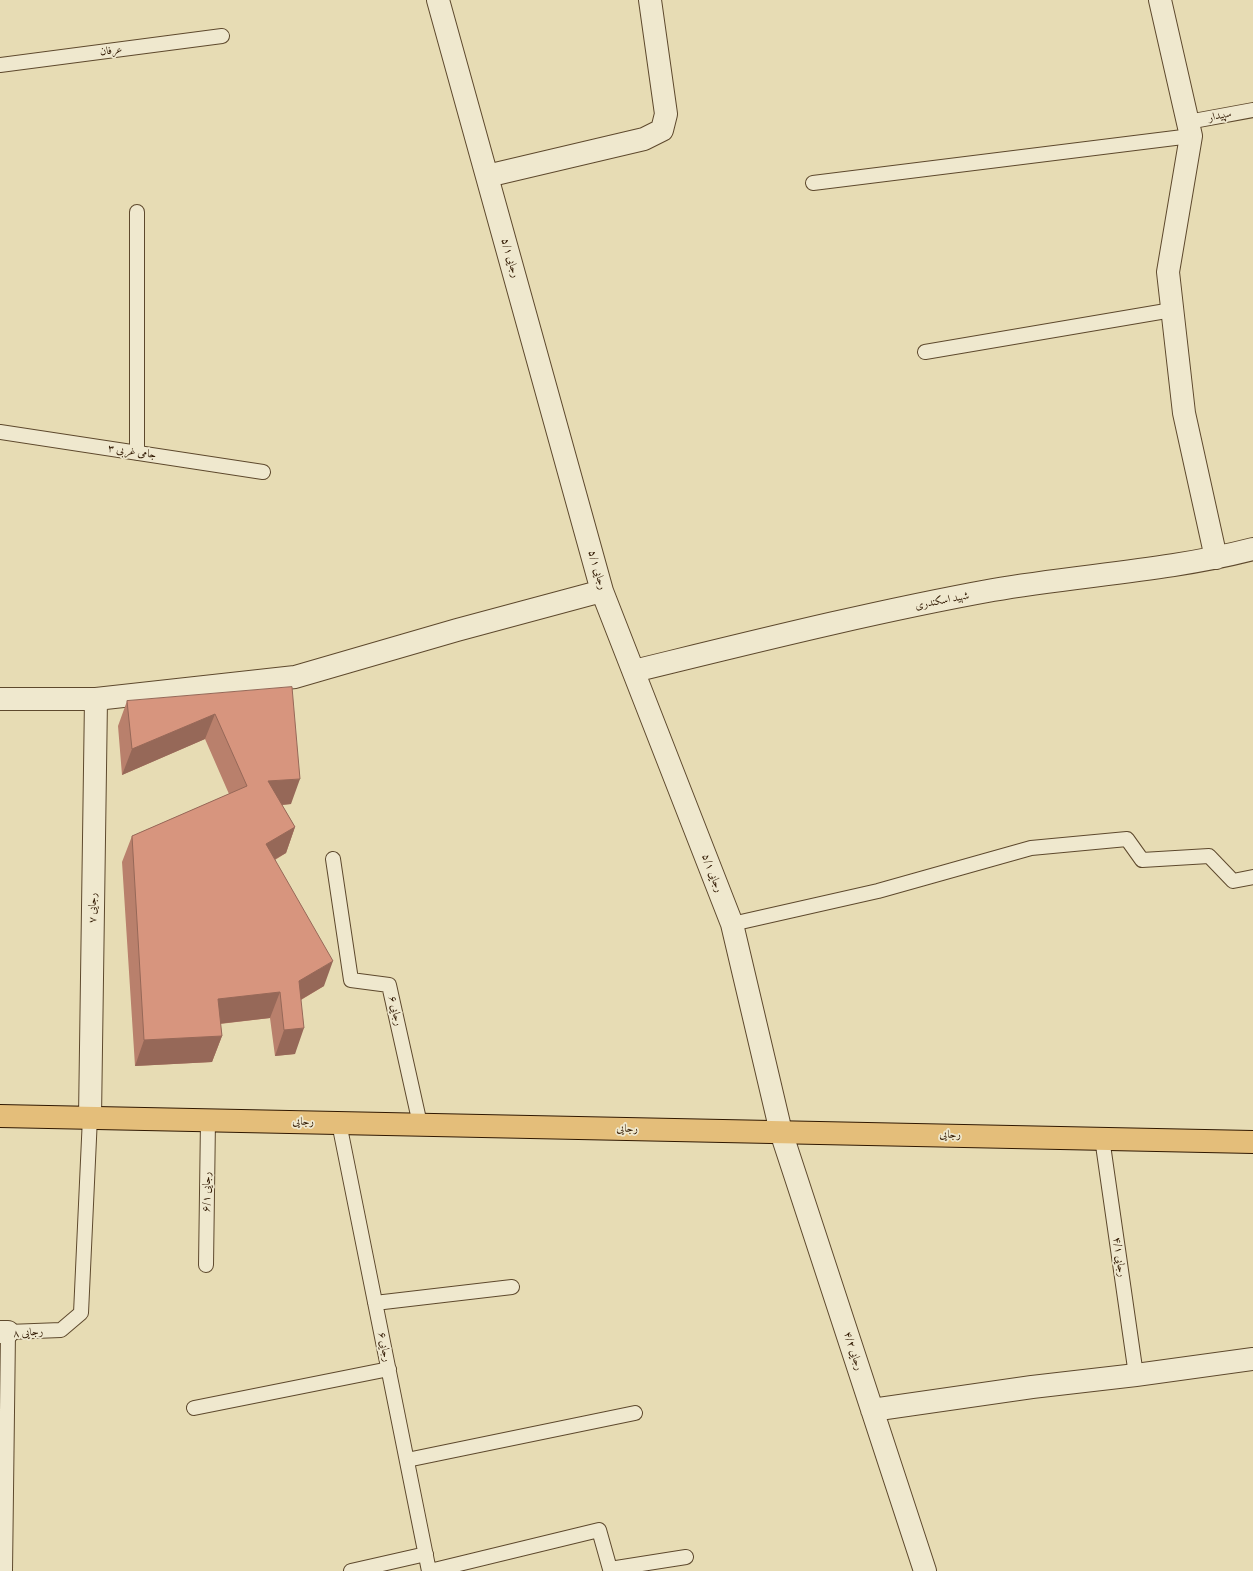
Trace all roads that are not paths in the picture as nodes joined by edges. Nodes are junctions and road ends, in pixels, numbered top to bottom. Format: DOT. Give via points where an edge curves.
graph roads {
  1 [pos="438,0"];
  2 [pos="650,0"];
  3 [pos="1160,0"];
  4 [pos="222,36"];
  5 [pos="0,65"];
  6 [pos="1253,110"];
  7 [pos="1189,129"];
  8 [pos="487,176"];
  9 [pos="813,183"];
  10 [pos="137,212"];
  11 [pos="1172,310"];
  12 [pos="925,352"];
  13 [pos="0,432"];
  14 [pos="137,453"];
  15 [pos="263,472"];
  16 [pos="1253,549"];
  17 [pos="1216,558"];
  18 [pos="602,591"];
  19 [pos="634,671"];
  20 [pos="0,699"];
  21 [pos="96,700"];
  22 [pos="333,860"];
  23 [pos="1253,877"];
  24 [pos="732,924"];
  25 [pos="0,1116"];
  26 [pos="90,1118"];
  27 [pos="208,1120"];
  28 [pos="339,1123"];
  29 [pos="420,1124"];
  30 [pos="781,1132"];
  31 [pos="1102,1138"];
  32 [pos="1253,1142"];
  33 [pos="206,1265"];
  34 [pos="512,1287"];
  35 [pos="376,1303"];
  36 [pos="4,1332"];
  37 [pos="1253,1359"];
  38 [pos="389,1369"];
  39 [pos="1136,1375"];
  40 [pos="194,1408"];
  41 [pos="872,1410"];
  42 [pos="635,1413"];
  43 [pos="407,1460"];
  44 [pos="426,1554"];
  45 [pos="686,1557"];
  46 [pos="5,1571"];
  47 [pos="351,1571"];
  48 [pos="429,1571"];
  49 [pos="925,1571"];
  1 -- 8 [label="street, رجایی ۵/۱"];
  2 -- 8 [label="street" via="666,114 662,130 644,139"];
  3 -- 7 [label="street"];
  4 -- 5 [label="lane, عرفان"];
  6 -- 7 [label="lane, سپیدار"];
  7 -- 9 [label="lane, سپیدار"];
  7 -- 11 [label="street" via="1168,272"];
  8 -- 18 [label="street, رجایی ۵/۱"];
  10 -- 14 [label="lane"];
  11 -- 12 [label="lane"];
  11 -- 17 [label="street" via="1184,413"];
  13 -- 14 [label="lane, جامی غربی ۳"];
  14 -- 15 [label="lane, جامی غربی ۳"];
  16 -- 17 [label="street, شهید اسکندری"];
  17 -- 19 [label="street, شهید اسکندری" via="993,590 835,622"];
  18 -- 19 [label="street, رجایی ۵/۱"];
  18 -- 21 [label="street" via="295,677"];
  19 -- 24 [label="street, رجایی ۵/۱"];
  20 -- 21 [label="street"];
  21 -- 26 [label="street, رجایی ۷"];
  22 -- 29 [label="lane, رجایی ۶" via="351,980 389,984"];
  23 -- 24 [label="lane" via="1233,881 1209,856 1142,860 1127,839 1031,848 878,891"];
  24 -- 30 [label="street, رجایی ۵/۱"];
  25 -- 26 [label="main road, رجایی"];
  26 -- 27 [label="main road, رجایی"];
  26 -- 36 [label="lane, رجایی ۸" via="81,1313 62,1330"];
  27 -- 28 [label="main road, رجایی"];
  27 -- 33 [label="lane, رجایی ۶/۱"];
  28 -- 29 [label="main road, رجایی"];
  28 -- 35 [label="lane, رجایی ۶"];
  29 -- 30 [label="main road, رجایی"];
  30 -- 31 [label="main road, رجایی"];
  30 -- 41 [label="street, رجایی ۴/۲"];
  31 -- 32 [label="main road, رجایی"];
  31 -- 39 [label="lane, رجایی ۴/۱"];
  34 -- 35 [label="lane"];
  35 -- 38 [label="lane, رجایی ۶"];
  36 -- 46 [label="lane, رجایی ۸"];
  37 -- 39 [label="street"];
  38 -- 40 [label="lane"];
  38 -- 43 [label="lane, رجایی ۶"];
  39 -- 41 [label="street"];
  41 -- 49 [label="street, رجایی ۴/۲"];
  42 -- 43 [label="lane"];
  43 -- 44 [label="lane, رجایی ۶"];
  44 -- 47 [label="lane"];
  44 -- 48 [label="lane, رجایی ۶"];
  45 -- 48 [label="lane" via="610,1569 599,1530"];
}
